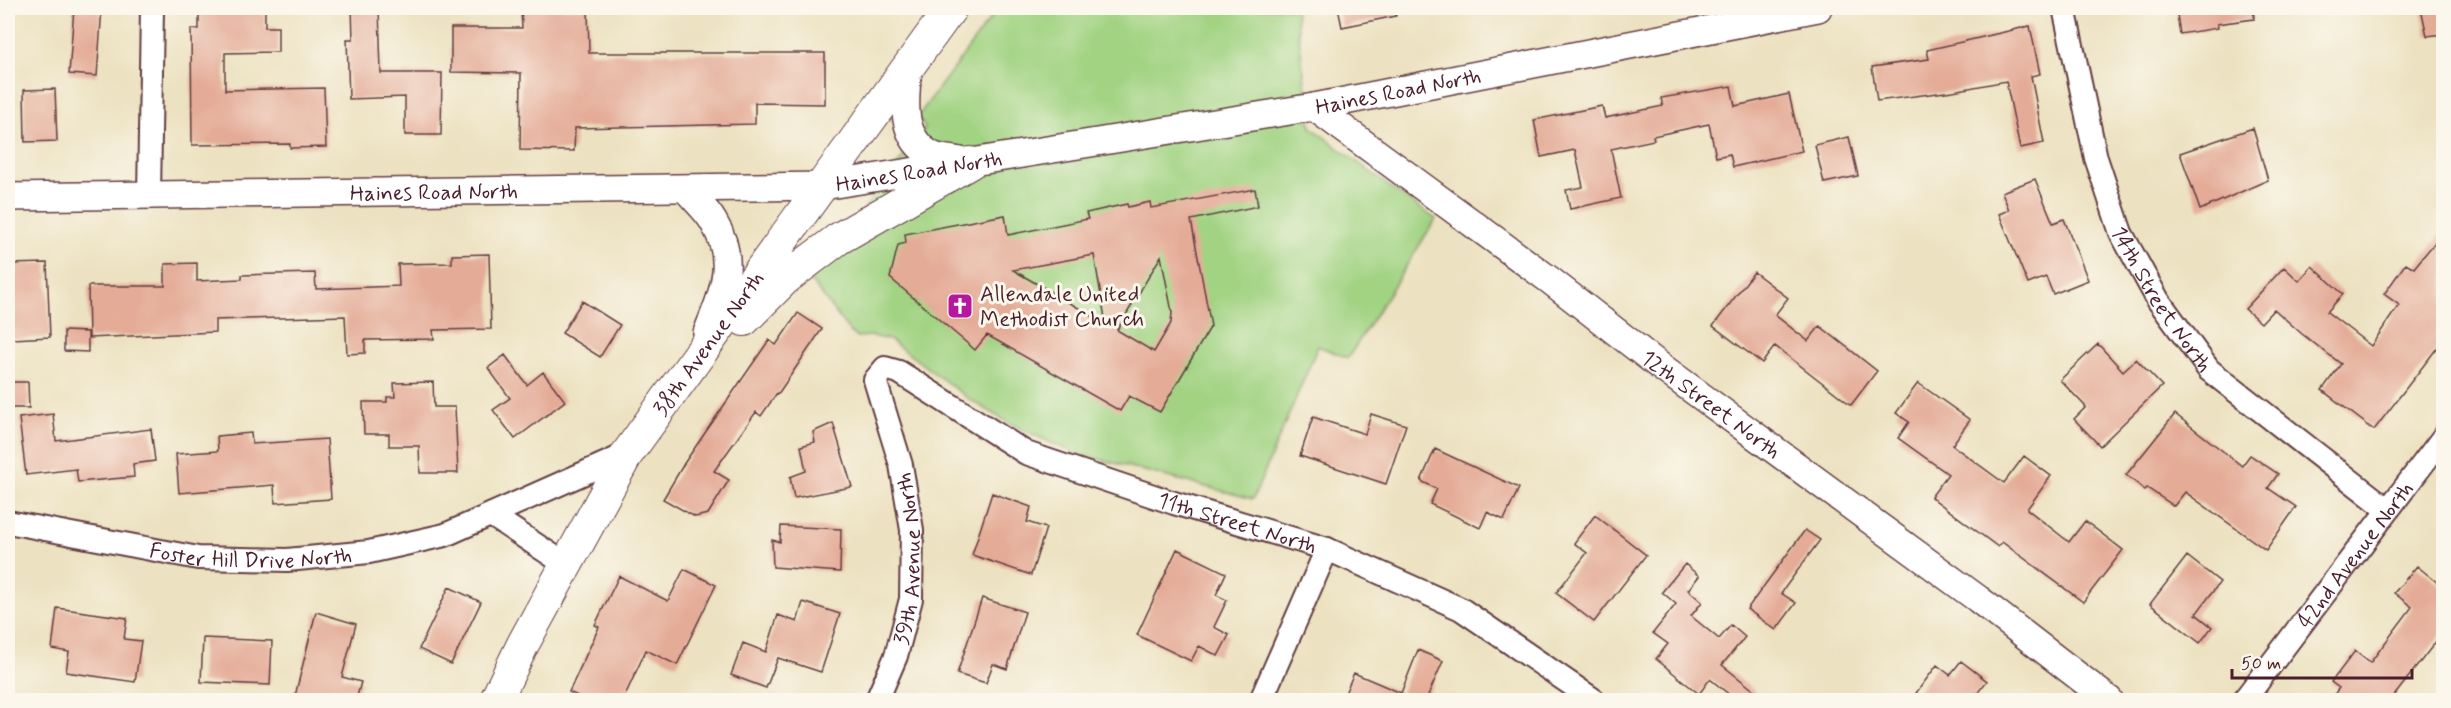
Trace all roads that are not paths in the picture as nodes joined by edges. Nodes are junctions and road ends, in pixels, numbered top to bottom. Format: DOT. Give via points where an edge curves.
graph roads {
  1 [pos="152,8"];
  2 [pos="951,8"];
  3 [pos="1818,8"];
  4 [pos="2064,8"];
  5 [pos="908,69"];
  6 [pos="1314,107"];
  7 [pos="970,163"];
  8 [pos="823,186"];
  9 [pos="686,189"];
  10 [pos="149,196"];
  11 [pos="8,197"];
  12 [pos="699,354"];
  13 [pos="875,380"];
  14 [pos="2444,435"];
  15 [pos="627,454"];
  16 [pos="2387,509"];
  17 [pos="491,515"];
  18 [pos="8,522"];
  19 [pos="1327,549"];
  20 [pos="565,564"];
  21 [pos="496,700"];
  22 [pos="877,700"];
  23 [pos="1261,700"];
  24 [pos="1594,700"];
  25 [pos="2109,700"];
  26 [pos="2244,700"];
  1 -- 10 [label="street"];
  2 -- 5 [label="main road, 38th Avenue North"];
  3 -- 6 [label="street, Haines Road North"];
  4 -- 16 [label="street, 14th Street North" via="2096,158 2121,233 2158,300 2209,370"];
  5 -- 7 [label="street" via="906,124 917,143 932,155"];
  5 -- 8 [label="main road, 38th Avenue North"];
  6 -- 7 [label="street, Haines Road North"];
  6 -- 25 [label="street, 12th Street North"];
  7 -- 8 [label="street, Haines Road North"];
  7 -- 12 [label="main road" via="838,239 785,279 720,345"];
  8 -- 9 [label="street, Haines Road North"];
  8 -- 12 [label="main road, 38th Avenue North"];
  9 -- 10 [label="street, Haines Road North"];
  9 -- 12 [label="street" via="713,220 727,250 726,286"];
  10 -- 11 [label="street, Haines Road North"];
  12 -- 15 [label="main road, 38th Avenue North"];
  13 -- 19 [label="street, 11th Street North" via="885,368 899,372 1026,453"];
  13 -- 22 [label="street, 39th Avenue North" via="901,465 912,530 911,599 896,656"];
  14 -- 16 [label="street, 42nd Avenue North"];
  15 -- 17 [label="street, Foster Hill Drive North"];
  15 -- 20 [label="main road, 38th Avenue North"];
  16 -- 26 [label="street, 42nd Avenue North"];
  17 -- 18 [label="street, Foster Hill Drive North" via="445,535 369,552 287,560 198,558"];
  17 -- 20 [label="street"];
  19 -- 23 [label="street"];
  19 -- 24 [label="street, 11th Street North" via="1461,609"];
  20 -- 21 [label="main road, 38th Avenue North"];
}
